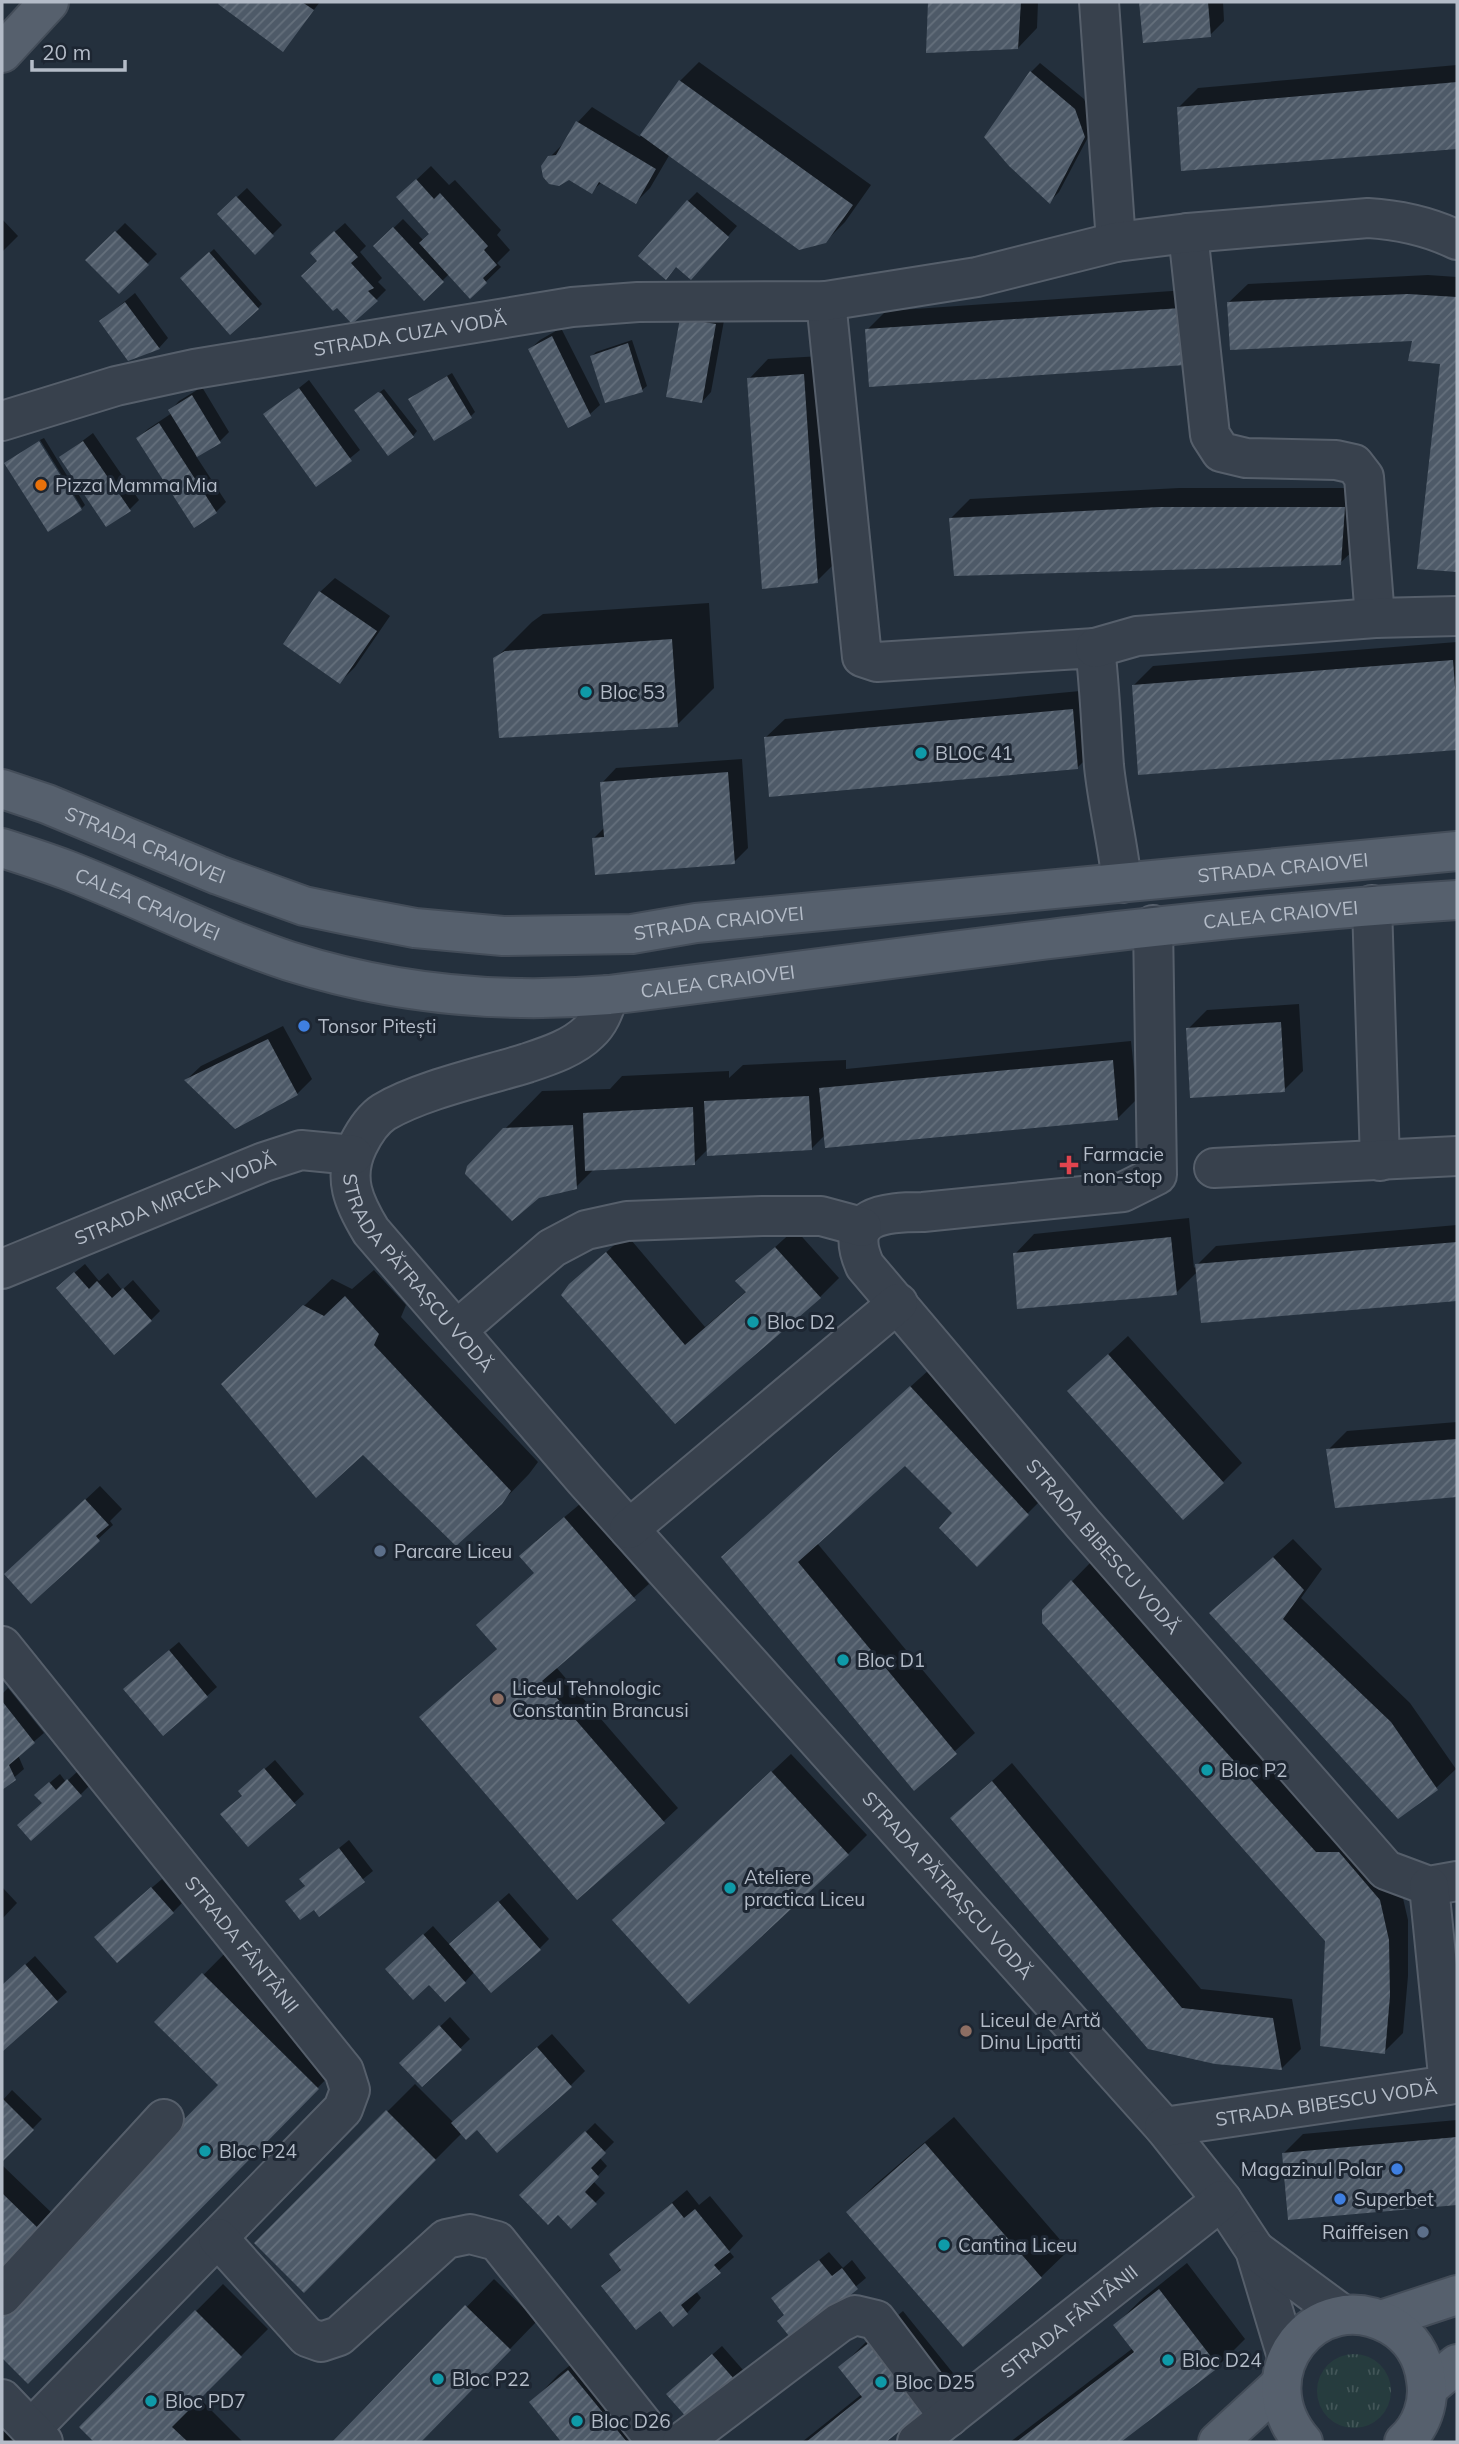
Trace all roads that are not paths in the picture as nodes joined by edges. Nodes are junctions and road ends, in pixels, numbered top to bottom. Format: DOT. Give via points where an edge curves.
graph roads {
  1 [pos="50,2"];
  2 [pos="1099,2"];
  3 [pos="2,53"];
  4 [pos="1188,233"];
  5 [pos="1457,240"];
  6 [pos="1116,242"];
  7 [pos="826,301"];
  8 [pos="2,421"];
  9 [pos="1457,615"];
  10 [pos="1375,618"];
  11 [pos="1095,648"];
  12 [pos="2,789"];
  13 [pos="2,848"];
  14 [pos="1457,851"];
  15 [pos="1122,883"];
  16 [pos="1457,900"];
  17 [pos="1372,905"];
  18 [pos="1153,925"];
  19 [pos="609,995"];
  20 [pos="354,1155"];
  21 [pos="1457,1156"];
  22 [pos="1380,1161"];
  23 [pos="1214,1168"];
  24 [pos="862,1227"];
  25 [pos="2,1269"];
  26 [pos="898,1303"];
  27 [pos="457,1330"];
  28 [pos="629,1529"];
  29 [pos="2,1646"];
  30 [pos="1443,1883"];
  31 [pos="1453,2085"];
  32 [pos="164,2119"];
  33 [pos="1164,2127"];
  34 [pos="1222,2200"];
  35 [pos="218,2238"];
  36 [pos="1255,2250"];
  37 [pos="1457,2295"];
  38 [pos="2,2296"];
  39 [pos="1343,2315"];
  40 [pos="1381,2320"];
  41 [pos="1457,2364"];
  42 [pos="1284,2371"];
  43 [pos="2,2399"];
  44 [pos="949,2417"];
  45 [pos="1422,2423"];
  46 [pos="37,2436"];
  47 [pos="657,2442"];
  48 [pos="682,2442"];
  49 [pos="917,2442"];
  50 [pos="1218,2442"];
  51 [pos="1303,2442"];
  1 -- 3 [label="main road"];
  2 -- 6 [label="street"];
  4 -- 5 [label="street, STRADA CUZA VODĂ" via="1368,218 1431,227"];
  4 -- 6 [label="street, STRADA CUZA VODĂ"];
  4 -- 10 [label="street" via="1210,435 1221,452 1246,458 1354,464 1364,477"];
  6 -- 7 [label="street, STRADA CUZA VODĂ" via="977,277"];
  7 -- 8 [label="street, STRADA CUZA VODĂ" via="572,307 194,369 116,386"];
  7 -- 11 [label="street" via="862,657 877,662"];
  9 -- 10 [label="street"];
  10 -- 11 [label="street" via="1137,636"];
  11 -- 15 [label="street" via="1105,769"];
  12 -- 15 [label="main road, STRADA CRAIOVEI" via="303,906 415,928 503,936 632,934 696,923"];
  13 -- 19 [label="main road, CALEA CRAIOVEI" via="288,961 371,983 497,998"];
  14 -- 15 [label="main road, STRADA CRAIOVEI"];
  16 -- 17 [label="main road, CALEA CRAIOVEI"];
  17 -- 18 [label="main road, CALEA CRAIOVEI"];
  17 -- 22 [label="street"];
  18 -- 19 [label="main road, CALEA CRAIOVEI"];
  18 -- 24 [label="street" via="1157,1175 1123,1192 895,1212 874,1217"];
  19 -- 20 [label="street, STRADA PĂTRAȘCU VODĂ" via="589,1034 570,1046 382,1113 365,1132"];
  20 -- 25 [label="street, STRADA MIRCEA VODĂ" via="301,1150"];
  20 -- 27 [label="street, STRADA PĂTRAȘCU VODĂ" via="350,1178 355,1206 371,1231"];
  21 -- 22 [label="street"];
  22 -- 23 [label="street"];
  24 -- 26 [label="street, STRADA BIBESCU VODĂ" via="858,1248 866,1266"];
  24 -- 27 [label="street" via="821,1216 762,1216 627,1221 586,1230 552,1248"];
  26 -- 28 [label="street"];
  26 -- 30 [label="street, STRADA BIBESCU VODĂ" via="1084,1525 1386,1870"];
  27 -- 28 [label="street, STRADA PĂTRAȘCU VODĂ"];
  28 -- 33 [label="street, STRADA PĂTRAȘCU VODĂ"];
  29 -- 35 [label="street, STRADA FÂNTÂNII" via="344,2071 350,2090 343,2109"];
  30 -- 31 [label="street, STRADA BIBESCU VODĂ"];
  31 -- 33 [label="street, STRADA BIBESCU VODĂ"];
  32 -- 38 [label="street"];
  33 -- 34 [label="street, STRADA PĂTRAȘCU VODĂ"];
  34 -- 36 [label="street, STRADA PĂTRAȘCU VODĂ"];
  34 -- 44 [label="street, STRADA FÂNTÂNII"];
  35 -- 46 [label="street, STRADA FÂNTÂNII"];
  35 -- 47 [label="street" via="307,2337 321,2342 339,2336 446,2239 470,2234 498,2241"];
  36 -- 39 [label="street"];
  36 -- 42 [label="street"];
  37 -- 40 [label="main road"];
  39 -- 40 [label="main road"];
  39 -- 42 [label="main road" via="1320,2323 1301,2337"];
  40 -- 45 [label="main road" via="1415,2347 1424,2366"];
  41 -- 45 [label="main road"];
  42 -- 50 [label="main road"];
  42 -- 51 [label="main road" via="1282,2407"];
  43 -- 46 [label="street"];
  44 -- 48 [label="street" via="876,2320 855,2315"];
  44 -- 49 [label="street, STRADA FÂNTÂNII"];
}
